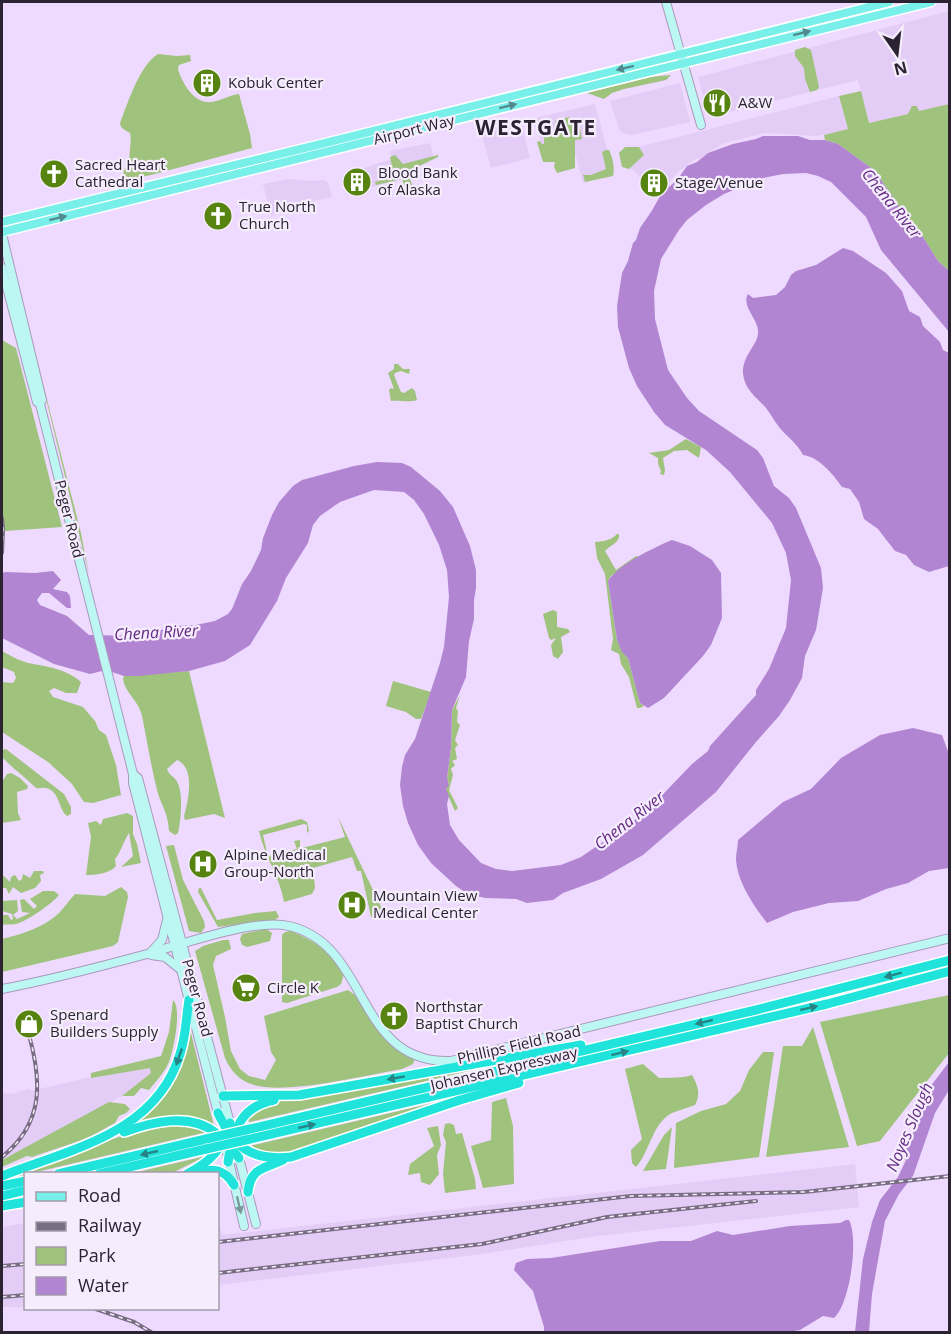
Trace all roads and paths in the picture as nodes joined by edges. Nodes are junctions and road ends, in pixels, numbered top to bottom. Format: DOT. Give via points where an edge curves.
graph roads {
  1 [pos="666,2"];
  2 [pos="889,2"];
  3 [pos="931,2"];
  4 [pos="683,58"];
  5 [pos="701,125"];
  6 [pos="2,222"];
  7 [pos="2,233"];
  8 [pos="2,268"];
  9 [pos="40,404"];
  10 [pos="134,774"];
  11 [pos="168,919"];
  12 [pos="950,938"];
  13 [pos="179,945"];
  14 [pos="147,954"];
  15 [pos="950,960"];
  16 [pos="181,970"];
  17 [pos="950,971"];
  18 [pos="2,988"];
  19 [pos="189,1000"];
  20 [pos="640,1036"];
  21 [pos="592,1060"];
  22 [pos="223,1096"];
  23 [pos="291,1096"];
  24 [pos="218,1113"];
  25 [pos="230,1123"];
  26 [pos="250,1134"];
  27 [pos="229,1140"];
  28 [pos="206,1144"];
  29 [pos="88,1145"];
  30 [pos="291,1157"];
  31 [pos="239,1158"];
  32 [pos="228,1162"];
  33 [pos="63,1172"];
  34 [pos="103,1172"];
  35 [pos="189,1172"];
  36 [pos="201,1172"];
  37 [pos="2,1176"];
  38 [pos="24,1181"];
  39 [pos="234,1185"];
  40 [pos="2,1186"];
  41 [pos="24,1190"];
  42 [pos="248,1192"];
  43 [pos="2,1196"];
  44 [pos="24,1202"];
  45 [pos="2,1206"];
  46 [pos="256,1224"];
  47 [pos="244,1226"];
  1 -- 4 [label="main road"];
  2 -- 4 [label="main road, Airport Way"];
  4 -- 3 [label="main road, Airport Way, one-way"];
  4 -- 5 [label="main road"];
  4 -- 6 [label="main road, Airport Way, one-way"];
  7 -- 4 [label="main road, Airport Way, one-way"];
  7 -- 9 [label="main road, Peger Road"];
  8 -- 9 [label="main road, Peger Road"];
  9 -- 10 [label="main road, Peger Road"];
  10 -- 11 [label="main road, Peger Road" via="133,783"];
  10 -- 13 [label="main road, Peger Road"];
  11 -- 13 [label="main road, Peger Road"];
  11 -- 14 [label="main road" via="162,940"];
  12 -- 13 [label="main road, Phillips Field Road" via="447,1061 419,1056 389,1038 334,953 306,932 269,925"];
  13 -- 14 [label="main road, Phillips Field Road"];
  13 -- 16 [label="main road, Peger Road"];
  13 -- 22 [label="main road, Peger Road"];
  14 -- 16 [label="main road" via="165,957"];
  14 -- 18 [label="main road, Phillips Field Road"];
  15 -- 20 [label="highway, Johansen Expressway, one-way" via="756,1011"];
  16 -- 19 [label="main road, Peger Road"];
  21 -- 17 [label="highway, Johansen Expressway, one-way"];
  19 -- 24 [label="main road, Peger Road"];
  19 -- 29 [label="highway, one-way" via="180,1056 158,1097 132,1122"];
  20 -- 23 [label="highway, one-way"];
  20 -- 26 [label="highway, Johansen Expressway"];
  26 -- 21 [label="highway, Johansen Expressway, one-way"];
  21 -- 30 [label="highway"];
  22 -- 23 [label="highway"];
  22 -- 25 [label="main road, Peger Road"];
  23 -- 27 [label="highway" via="262,1103 248,1112"];
  24 -- 27 [label="highway"];
  25 -- 27 [label="highway"];
  26 -- 28 [label="highway, Johansen Expressway, bridge"];
  27 -- 29 [label="highway" via="202,1125 177,1121 143,1126"];
  27 -- 30 [label="highway" via="262,1156"];
  27 -- 31 [label="highway"];
  27 -- 32 [label="highway"];
  27 -- 35 [label="highway"];
  28 -- 33 [label="highway, Johansen Expressway, one-way"];
  28 -- 34 [label="highway, Johansen Expressway"];
  29 -- 37 [label="highway"];
  30 -- 42 [label="highway" via="255,1173"];
  31 -- 42 [label="main road"];
  32 -- 39 [label="main road"];
  36 -- 39 [label="highway" via="219,1171"];
  38 -- 40 [label="highway"];
  39 -- 47 [label="main road, one-way"];
  41 -- 43 [label="highway"];
  42 -- 46 [label="main road"];
  44 -- 45 [label="highway"];
}
